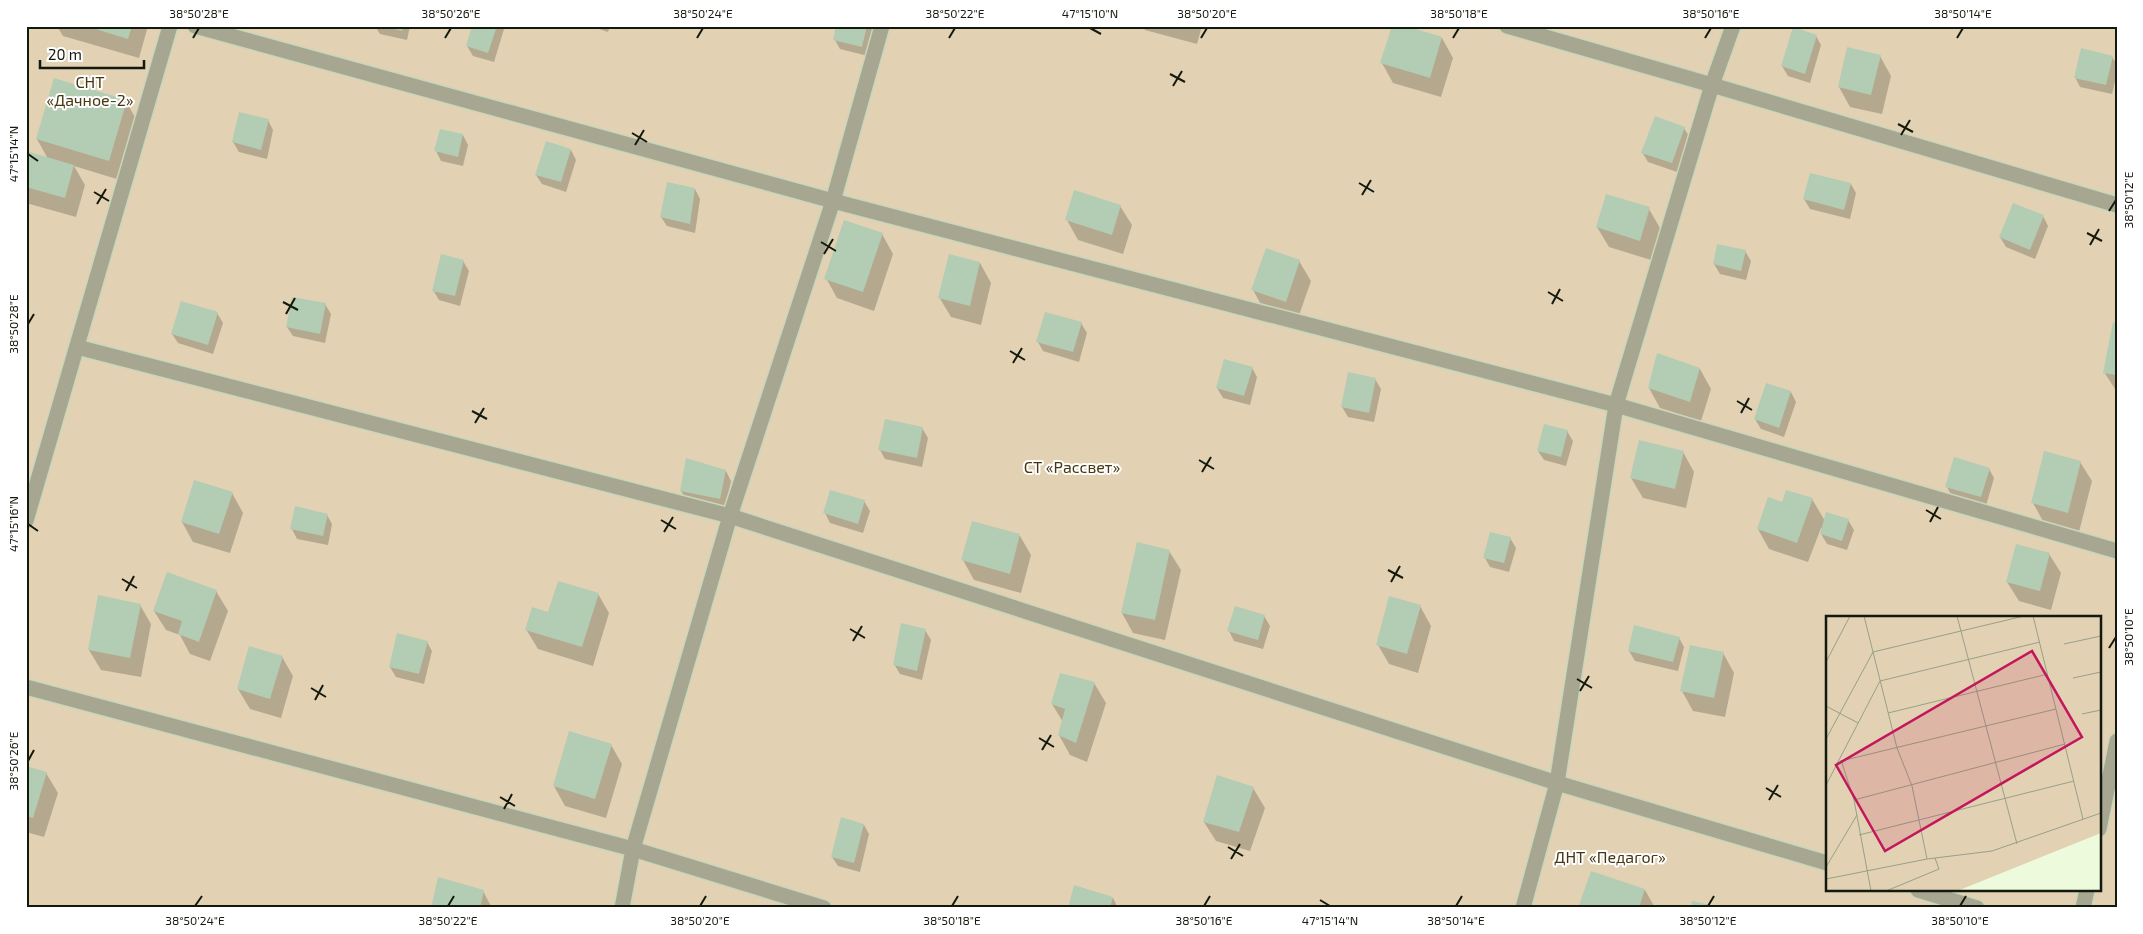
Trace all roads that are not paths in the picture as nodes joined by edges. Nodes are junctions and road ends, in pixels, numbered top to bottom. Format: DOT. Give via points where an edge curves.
graph roads {
  1 [pos="170,26"];
  2 [pos="195,26"];
  3 [pos="882,26"];
  4 [pos="1507,26"];
  5 [pos="1734,26"];
  6 [pos="1712,85"];
  7 [pos="834,201"];
  8 [pos="2117,205"];
  9 [pos="77,347"];
  10 [pos="1616,405"];
  11 [pos="730,516"];
  12 [pos="26,521"];
  13 [pos="2117,551"];
  14 [pos="26,687"];
  15 [pos="2117,741"];
  16 [pos="1557,783"];
  17 [pos="2100,824"];
  18 [pos="634,849"];
  19 [pos="1826,863"];
  20 [pos="1925,892"];
  21 [pos="2087,892"];
  22 [pos="622,908"];
  23 [pos="824,908"];
  24 [pos="1523,908"];
  25 [pos="1977,908"];
  26 [pos="2084,908"];
  1 -- 9 [label="lane"];
  2 -- 7 [label="lane"];
  3 -- 7 [label="lane"];
  4 -- 6 [label="lane"];
  5 -- 6 [label="lane"];
  6 -- 8 [label="lane"];
  6 -- 10 [label="lane"];
  7 -- 10 [label="lane"];
  7 -- 11 [label="lane"];
  9 -- 11 [label="lane"];
  9 -- 12 [label="lane"];
  10 -- 13 [label="lane"];
  10 -- 16 [label="lane"];
  11 -- 16 [label="lane"];
  11 -- 18 [label="lane"];
  14 -- 18 [label="lane"];
  15 -- 17 [label="lane"];
  16 -- 19 [label="lane"];
  16 -- 24 [label="lane"];
  18 -- 22 [label="lane"];
  18 -- 23 [label="lane"];
  20 -- 25 [label="lane"];
  21 -- 26 [label="lane"];
}
